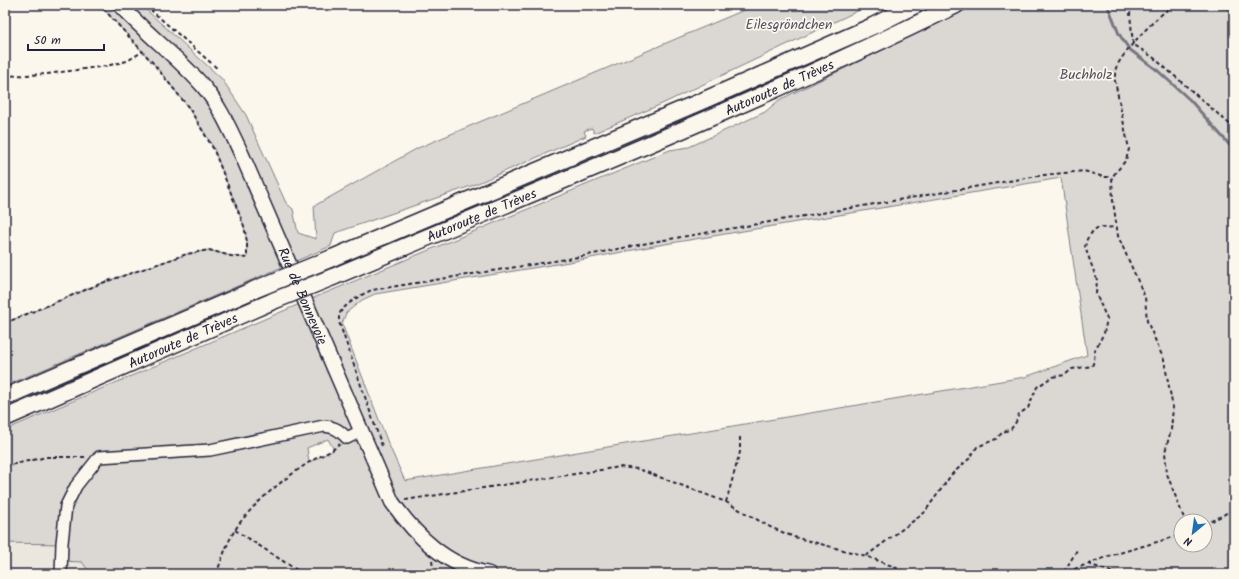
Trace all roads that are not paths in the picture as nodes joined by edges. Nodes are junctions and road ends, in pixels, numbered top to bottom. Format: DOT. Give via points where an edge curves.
graph roads {
  1 [pos="120,5"];
  2 [pos="915,5"];
  3 [pos="956,5"];
  4 [pos="5,397"];
  5 [pos="5,418"];
  6 [pos="361,432"];
  7 [pos="61,574"];
  8 [pos="489,574"];
  1 -- 6 [label="main road, Rue de Bonnevoie" via="181,63 222,114"];
  2 -- 4 [label="highway, Autoroute de Trèves, bridge" via="709,98"];
  3 -- 5 [label="highway, Autoroute de Trèves, bridge" via="880,42 707,119"];
  6 -- 7 [label="lane" via="347,438 333,426 324,426 210,450 99,457 76,486 66,506"];
  6 -- 8 [label="main road, Rue de Bonnevoie" via="392,502 419,536 455,563"];
}
